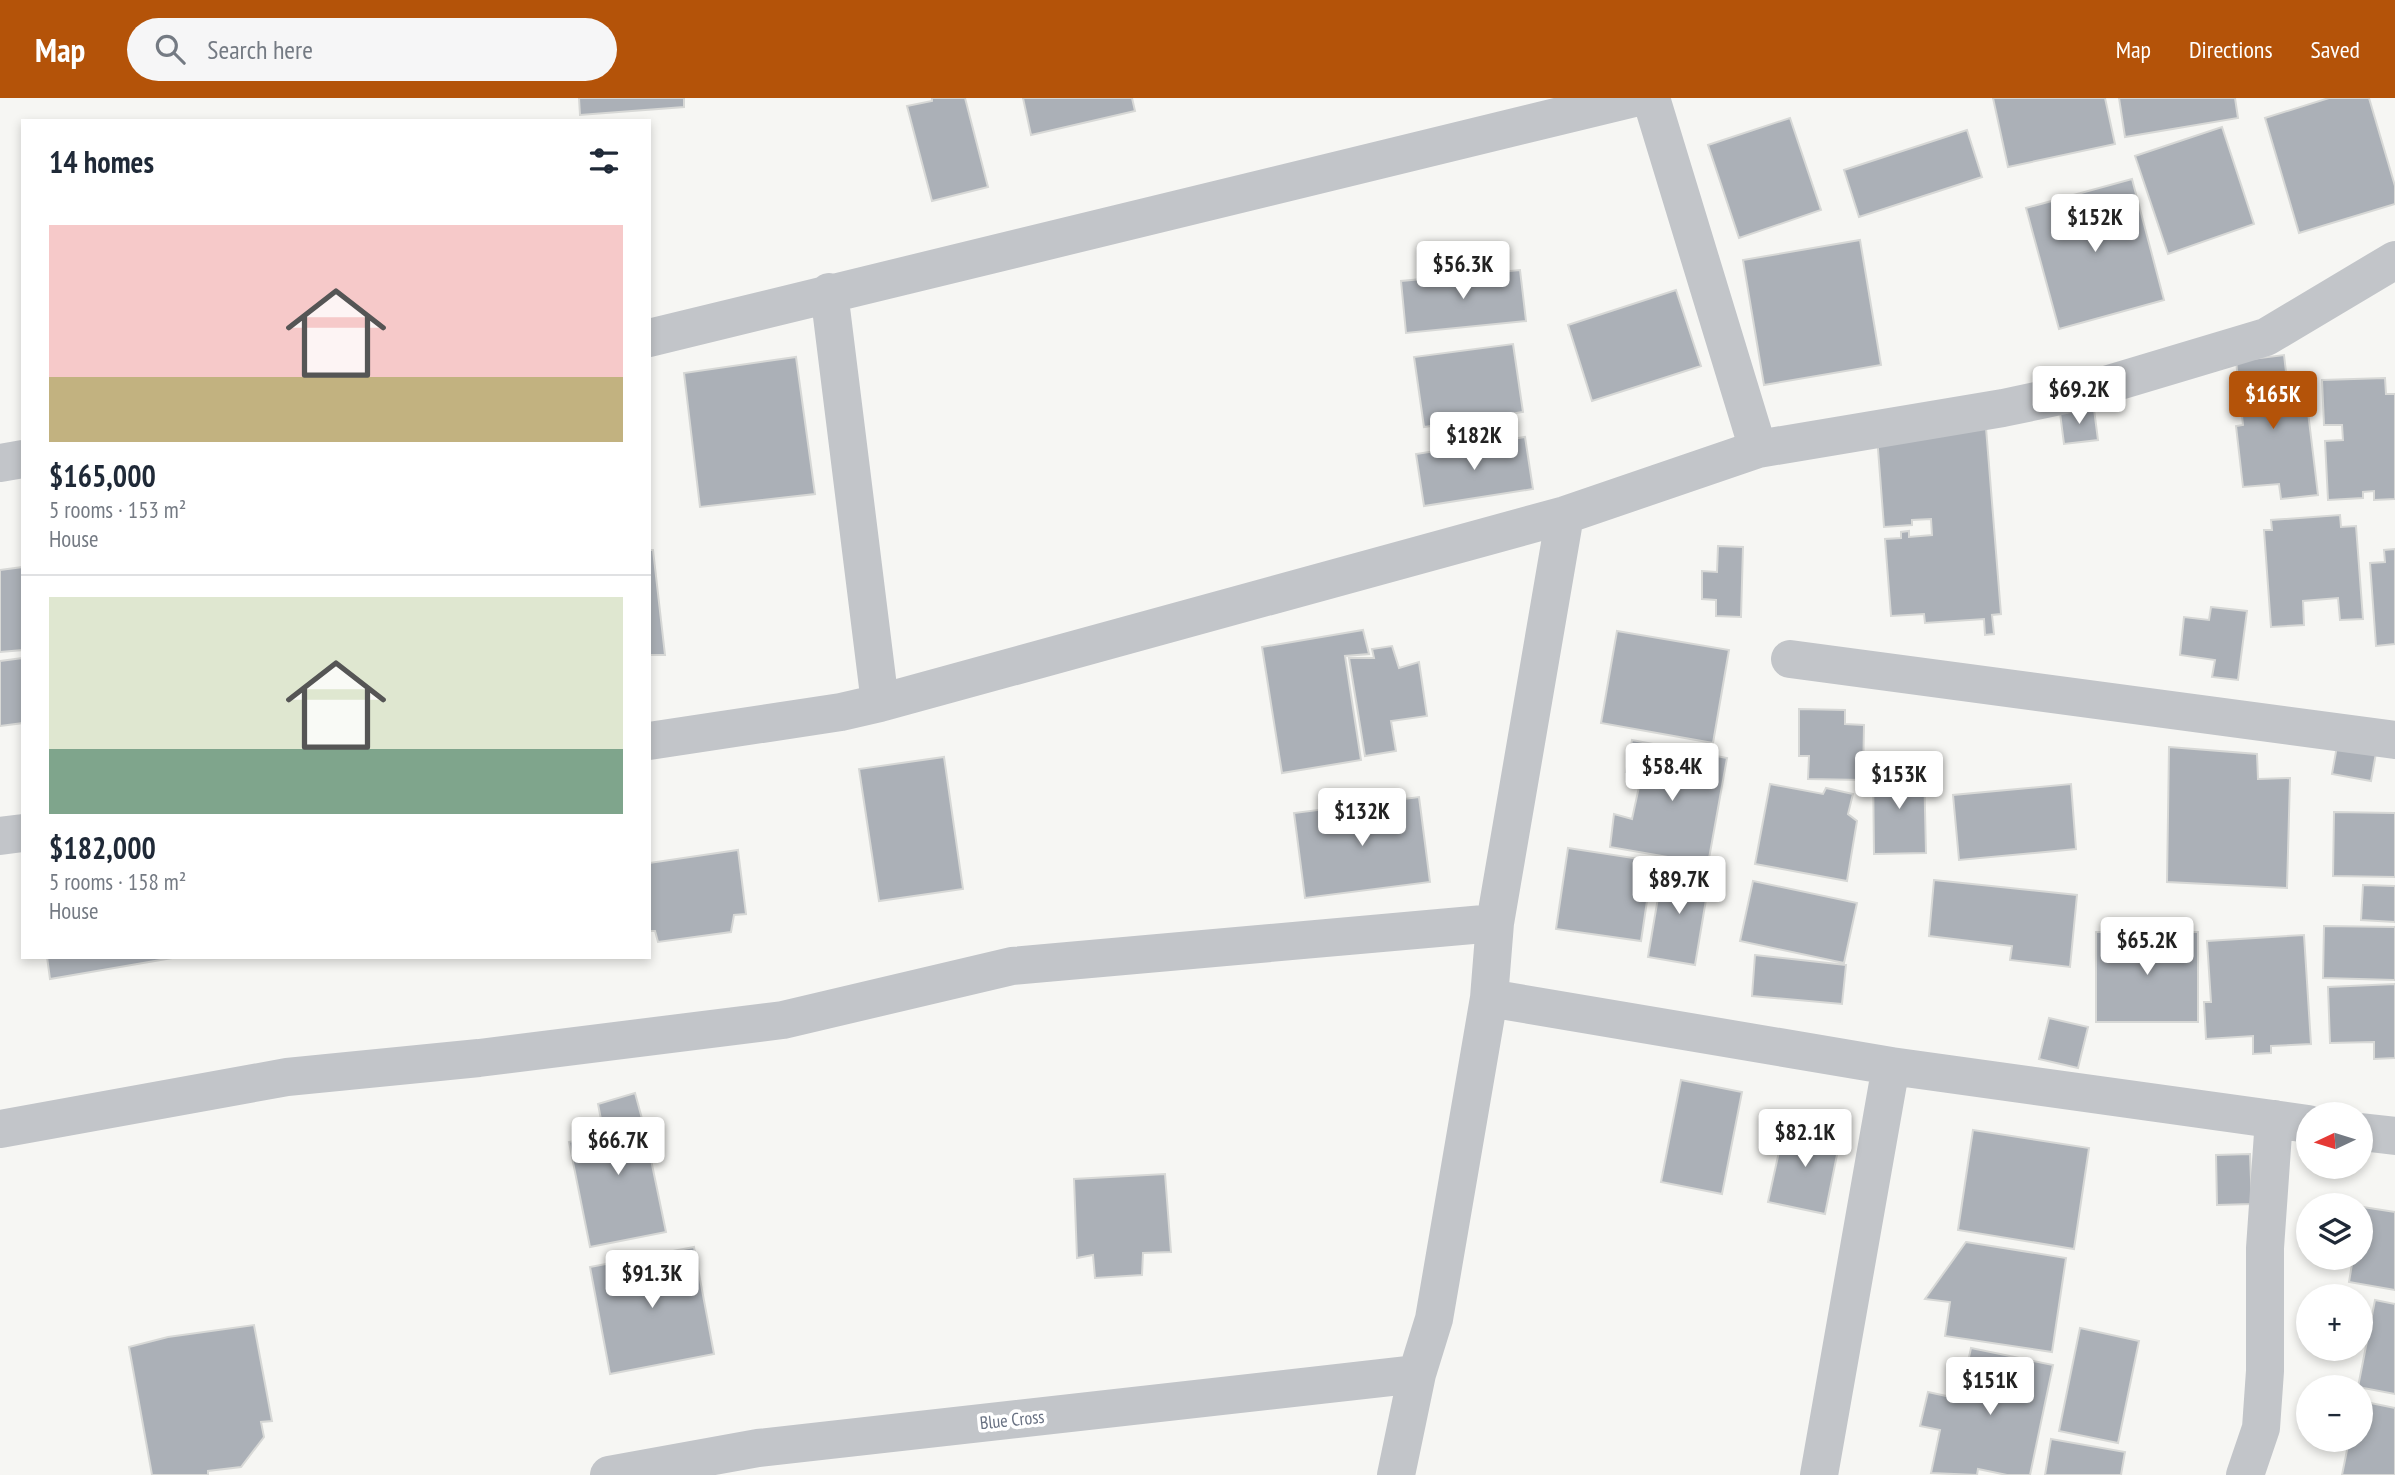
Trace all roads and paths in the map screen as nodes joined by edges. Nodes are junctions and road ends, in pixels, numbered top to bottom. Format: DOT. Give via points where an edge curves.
graph roads {
  1 [pos="1634,98"];
  2 [pos="1651,98"];
  3 [pos="2395,260"];
  4 [pos="829,292"];
  5 [pos="651,337"];
  6 [pos="1758,449"];
  7 [pos="21,459"];
  8 [pos="0,463"];
  9 [pos="1565,515"];
  10 [pos="1790,659"];
  11 [pos="880,703"];
  12 [pos="2395,740"];
  13 [pos="651,741"];
  14 [pos="21,833"];
  15 [pos="0,836"];
  16 [pos="1495,923"];
  17 [pos="1489,998"];
  18 [pos="1891,1066"];
  19 [pos="2291,1122"];
  20 [pos="0,1129"];
  21 [pos="2373,1133"];
  22 [pos="2395,1136"];
  23 [pos="1417,1374"];
  24 [pos="756,1462"];
  25 [pos="609,1475"];
  26 [pos="1396,1475"];
  27 [pos="1819,1475"];
  28 [pos="2245,1475"];
  1 -- 4 [label="street"];
  2 -- 6 [label="street"];
  3 -- 6 [label="street" via="2266,337 2089,390"];
  4 -- 5 [label="street"];
  4 -- 11 [label="street"];
  6 -- 9 [label="street"];
  7 -- 8 [label="street"];
  9 -- 11 [label="street"];
  9 -- 16 [label="street"];
  10 -- 12 [label="street"];
  11 -- 13 [label="street"];
  14 -- 15 [label="street"];
  16 -- 17 [label="street"];
  16 -- 20 [label="street" via="1012,966 783,1020 287,1077"];
  17 -- 18 [label="street"];
  17 -- 23 [label="street" via="1434,1319"];
  18 -- 19 [label="street"];
  18 -- 27 [label="street"];
  19 -- 28 [label="street" via="2266,1248 2260,1429"];
  21 -- 22 [label="street"];
  23 -- 24 [label="street, Blue Cross"];
  23 -- 26 [label="street"];
  24 -- 25 [label="street, Blue Cross"];
}
